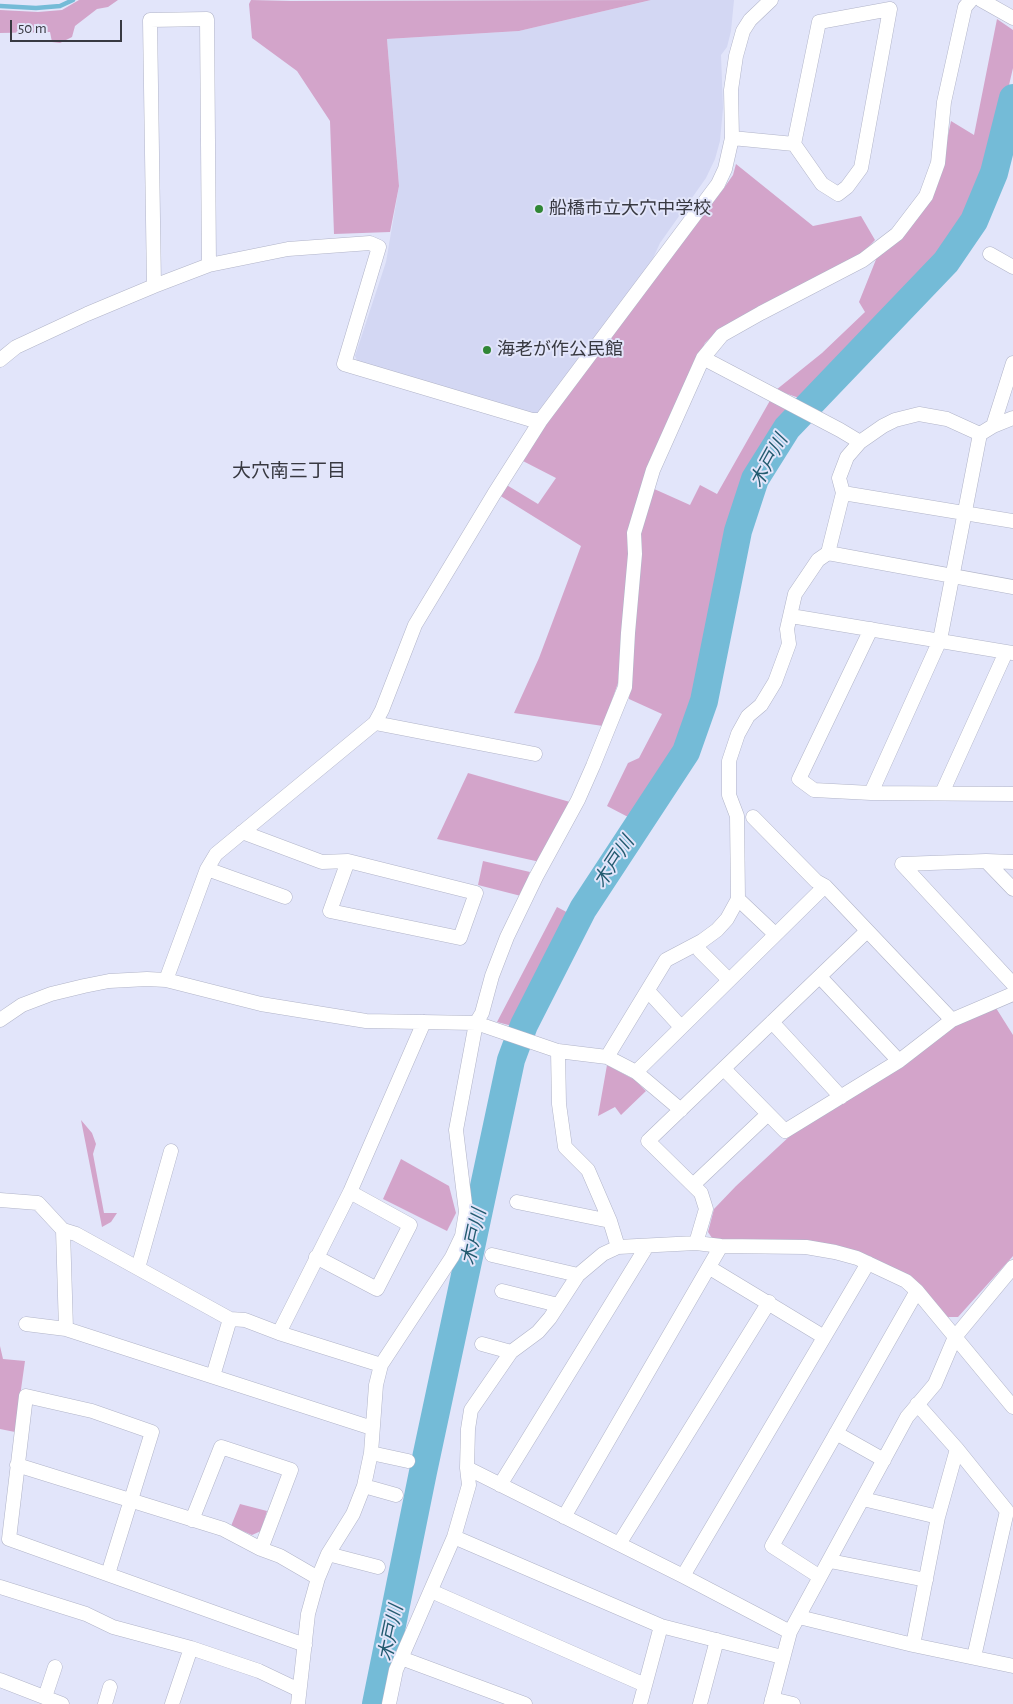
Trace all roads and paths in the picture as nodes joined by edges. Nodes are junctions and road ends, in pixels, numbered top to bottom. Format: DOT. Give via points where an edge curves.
graph roads {
  1 [pos="771,0"];
  2 [pos="970,0"];
  3 [pos="981,0"];
  4 [pos="1013,18"];
  5 [pos="732,138"];
  6 [pos="794,144"];
  7 [pos="990,254"];
  8 [pos="209,265"];
  9 [pos="1013,267"];
  10 [pos="154,286"];
  11 [pos="703,358"];
  12 [pos="0,360"];
  13 [pos="1013,363"];
  14 [pos="1013,418"];
  15 [pos="541,420"];
  16 [pos="993,426"];
  17 [pos="980,434"];
  18 [pos="850,436"];
  19 [pos="842,493"];
  20 [pos="964,513"];
  21 [pos="1013,521"];
  22 [pos="828,553"];
  23 [pos="952,576"];
  24 [pos="1013,587"];
  25 [pos="791,616"];
  26 [pos="871,629"];
  27 [pos="940,640"];
  28 [pos="1010,653"];
  29 [pos="374,723"];
  30 [pos="534,754"];
  31 [pos="871,793"];
  32 [pos="942,794"];
  33 [pos="1013,794"];
  34 [pos="753,817"];
  35 [pos="242,832"];
  36 [pos="348,861"];
  37 [pos="986,861"];
  38 [pos="1013,862"];
  39 [pos="207,869"];
  40 [pos="825,886"];
  41 [pos="1013,889"];
  42 [pos="285,897"];
  43 [pos="738,898"];
  44 [pos="867,931"];
  45 [pos="775,934"];
  46 [pos="700,951"];
  47 [pos="820,977"];
  48 [pos="166,980"];
  49 [pos="729,980"];
  50 [pos="1013,984"];
  51 [pos="648,991"];
  52 [pos="1013,994"];
  53 [pos="0,1020"];
  54 [pos="952,1020"];
  55 [pos="424,1022"];
  56 [pos="772,1022"];
  57 [pos="476,1023"];
  58 [pos="681,1028"];
  59 [pos="558,1051"];
  60 [pos="607,1057"];
  61 [pos="899,1061"];
  62 [pos="724,1069"];
  63 [pos="636,1072"];
  64 [pos="841,1097"];
  65 [pos="681,1110"];
  66 [pos="768,1114"];
  67 [pos="171,1151"];
  68 [pos="693,1186"];
  69 [pos="350,1192"];
  70 [pos="0,1200"];
  71 [pos="517,1202"];
  72 [pos="610,1221"];
  73 [pos="63,1230"];
  74 [pos="696,1243"];
  75 [pos="647,1246"];
  76 [pos="721,1246"];
  77 [pos="618,1247"];
  78 [pos="492,1255"];
  79 [pos="316,1257"];
  80 [pos="868,1264"];
  81 [pos="1013,1267"];
  82 [pos="138,1268"];
  83 [pos="710,1268"];
  84 [pos="578,1275"];
  85 [pos="502,1291"];
  86 [pos="917,1291"];
  87 [pos="769,1302"];
  88 [pos="558,1305"];
  89 [pos="230,1319"];
  90 [pos="26,1324"];
  91 [pos="66,1329"];
  92 [pos="279,1333"];
  93 [pos="824,1337"];
  94 [pos="955,1337"];
  95 [pos="482,1344"];
  96 [pos="511,1352"];
  97 [pos="380,1365"];
  98 [pos="212,1376"];
  99 [pos="917,1404"];
  100 [pos="1013,1406"];
  101 [pos="372,1428"];
  102 [pos="836,1433"];
  103 [pos="957,1449"];
  104 [pos="370,1453"];
  105 [pos="884,1460"];
  106 [pos="408,1461"];
  107 [pos="17,1465"];
  108 [pos="467,1468"];
  109 [pos="500,1485"];
  110 [pos="364,1486"];
  111 [pos="396,1495"];
  112 [pos="863,1499"];
  113 [pos="131,1500"];
  114 [pos="564,1517"];
  115 [pos="938,1517"];
  116 [pos="192,1520"];
  117 [pos="454,1537"];
  118 [pos="619,1544"];
  119 [pos="261,1549"];
  120 [pos="328,1554"];
  121 [pos="830,1561"];
  122 [pos="378,1568"];
  123 [pos="108,1574"];
  124 [pos="682,1576"];
  125 [pos="820,1577"];
  126 [pos="318,1578"];
  127 [pos="926,1580"];
  128 [pos="0,1587"];
  129 [pos="431,1591"];
  130 [pos="800,1617"];
  131 [pos="661,1626"];
  132 [pos="790,1632"];
  133 [pos="717,1640"];
  134 [pos="304,1645"];
  135 [pos="912,1645"];
  136 [pos="191,1648"];
  137 [pos="782,1657"];
  138 [pos="974,1657"];
  139 [pos="401,1658"];
  140 [pos="1013,1666"];
  141 [pos="55,1667"];
  142 [pos="0,1680"];
  143 [pos="645,1685"];
  144 [pos="110,1687"];
  145 [pos="44,1697"];
  146 [pos="298,1697"];
  147 [pos="771,1701"];
  148 [pos="62,1704"];
  149 [pos="105,1704"];
  150 [pos="172,1704"];
  151 [pos="389,1704"];
  152 [pos="525,1704"];
  153 [pos="640,1704"];
  154 [pos="700,1704"];
  155 [pos="793,1704"];
  1 -- 5 [label="street" via="743,31 731,90"];
  2 -- 11 [label="street" via="965,7 944,102 938,163 926,196 897,234 863,260 722,335"];
  3 -- 4 [label="street"];
  5 -- 6 [label="street"];
  5 -- 15 [label="street" via="718,184"];
  6 -- 6 [label="street" via="819,22 890,9 861,168 838,194 822,184"];
  7 -- 9 [label="street"];
  8 -- 10 [label="street"];
  8 -- 10 [label="street" via="207,19 150,20"];
  8 -- 15 [label="street" via="288,249 370,243 379,247 344,364"];
  10 -- 12 [label="street" via="16,347"];
  11 -- 18 [label="street"];
  11 -- 57 [label="street" via="653,470 634,533 625,688 578,800 507,937"];
  13 -- 16 [label="street"];
  14 -- 16 [label="street"];
  15 -- 29 [label="street" via="415,625"];
  16 -- 17 [label="street"];
  17 -- 18 [label="street" via="947,419 919,414"];
  17 -- 20 [label="street"];
  18 -- 19 [label="street" via="839,478"];
  19 -- 20 [label="street"];
  19 -- 22 [label="street"];
  20 -- 21 [label="street"];
  20 -- 23 [label="street"];
  22 -- 23 [label="street"];
  22 -- 25 [label="street" via="818,560 795,594"];
  23 -- 24 [label="street"];
  23 -- 27 [label="street"];
  25 -- 26 [label="street"];
  25 -- 43 [label="street" via="787,629 790,644 775,682 761,705 748,716 729,761 729,795 736,816"];
  26 -- 27 [label="street"];
  26 -- 31 [label="street" via="799,779 814,790"];
  27 -- 28 [label="street"];
  27 -- 31 [label="street"];
  28 -- 32 [label="street"];
  29 -- 30 [label="street"];
  29 -- 35 [label="street"];
  31 -- 32 [label="street"];
  32 -- 33 [label="street"];
  34 -- 40 [label="street" via="816,881"];
  35 -- 36 [label="street" via="322,862"];
  35 -- 39 [label="street" via="216,854"];
  36 -- 36 [label="street" via="476,893 460,938 330,911"];
  37 -- 38 [label="street"];
  37 -- 41 [label="street"];
  37 -- 50 [label="street" via="902,864"];
  39 -- 42 [label="street"];
  39 -- 48 [label="street"];
  40 -- 44 [label="street"];
  40 -- 45 [label="street"];
  43 -- 45 [label="street"];
  43 -- 51 [label="street" via="717,930 666,960"];
  44 -- 47 [label="street"];
  44 -- 54 [label="street"];
  45 -- 49 [label="street"];
  46 -- 49 [label="street"];
  47 -- 56 [label="street"];
  47 -- 61 [label="street"];
  48 -- 53 [label="street" via="109,981 50,994"];
  48 -- 55 [label="street" via="270,1006 366,1021"];
  49 -- 58 [label="street"];
  51 -- 58 [label="street"];
  51 -- 60 [label="street"];
  52 -- 54 [label="street"];
  54 -- 61 [label="street"];
  55 -- 57 [label="street"];
  55 -- 69 [label="street"];
  56 -- 62 [label="street"];
  56 -- 64 [label="street"];
  57 -- 59 [label="street"];
  57 -- 97 [label="street" via="456,1130 466,1212 462,1236 452,1257"];
  58 -- 63 [label="street"];
  59 -- 60 [label="street"];
  59 -- 72 [label="street" via="559,1104 565,1148 588,1170"];
  60 -- 63 [label="street"];
  61 -- 64 [label="street"];
  62 -- 65 [label="street"];
  62 -- 66 [label="street"];
  63 -- 65 [label="street"];
  64 -- 66 [label="street" via="785,1131"];
  65 -- 68 [label="street" via="648,1141"];
  66 -- 68 [label="street"];
  67 -- 82 [label="street"];
  68 -- 74 [label="street" via="701,1193 706,1209"];
  69 -- 79 [label="street"];
  69 -- 79 [label="street" via="410,1225 377,1289"];
  70 -- 73 [label="street" via="38,1203"];
  71 -- 72 [label="street"];
  72 -- 77 [label="street"];
  73 -- 82 [label="street"];
  73 -- 91 [label="street"];
  74 -- 75 [label="street"];
  74 -- 76 [label="street"];
  75 -- 77 [label="street"];
  75 -- 109 [label="street"];
  76 -- 80 [label="street" via="806,1248 835,1252"];
  76 -- 83 [label="street"];
  77 -- 84 [label="street" via="602,1254"];
  78 -- 84 [label="street"];
  79 -- 92 [label="street"];
  80 -- 86 [label="street" via="906,1280"];
  80 -- 93 [label="street"];
  81 -- 94 [label="street"];
  82 -- 89 [label="street"];
  83 -- 87 [label="street"];
  83 -- 114 [label="street"];
  84 -- 88 [label="street"];
  85 -- 88 [label="street"];
  86 -- 94 [label="street"];
  86 -- 102 [label="street"];
  87 -- 93 [label="street"];
  87 -- 118 [label="street"];
  88 -- 96 [label="street" via="538,1332"];
  89 -- 92 [label="street" via="245,1320"];
  89 -- 98 [label="street"];
  90 -- 91 [label="street"];
  91 -- 98 [label="street"];
  92 -- 97 [label="street"];
  93 -- 124 [label="street"];
  94 -- 99 [label="street" via="935,1384"];
  94 -- 100 [label="street"];
  95 -- 96 [label="street"];
  96 -- 108 [label="street" via="471,1410"];
  97 -- 101 [label="street"];
  98 -- 101 [label="street"];
  99 -- 103 [label="street"];
  99 -- 105 [label="street"];
  101 -- 104 [label="street"];
  102 -- 105 [label="street"];
  102 -- 125 [label="street" via="772,1546"];
  103 -- 115 [label="street"];
  103 -- 138 [label="street" via="1007,1511"];
  104 -- 106 [label="street"];
  104 -- 110 [label="street"];
  105 -- 112 [label="street"];
  107 -- 113 [label="street"];
  107 -- 113 [label="street" via="26,1396 92,1411 152,1432"];
  107 -- 123 [label="street" via="9,1539"];
  108 -- 109 [label="street"];
  108 -- 117 [label="street" via="469,1485"];
  109 -- 114 [label="street"];
  110 -- 111 [label="street"];
  110 -- 120 [label="street"];
  112 -- 115 [label="street"];
  112 -- 121 [label="street"];
  113 -- 116 [label="street"];
  113 -- 123 [label="street"];
  114 -- 118 [label="street"];
  115 -- 127 [label="street"];
  116 -- 119 [label="street" via="223,1529"];
  116 -- 119 [label="street" via="221,1447 291,1470"];
  117 -- 129 [label="street"];
  117 -- 131 [label="street"];
  118 -- 124 [label="street"];
  119 -- 126 [label="street"];
  120 -- 122 [label="street"];
  120 -- 126 [label="street"];
  121 -- 125 [label="street"];
  121 -- 127 [label="street"];
  123 -- 134 [label="street"];
  124 -- 132 [label="street"];
  125 -- 130 [label="street"];
  126 -- 134 [label="street"];
  127 -- 135 [label="street"];
  128 -- 136 [label="street" via="86,1614 113,1626"];
  129 -- 139 [label="street"];
  129 -- 143 [label="street"];
  130 -- 132 [label="street"];
  130 -- 135 [label="street"];
  131 -- 133 [label="street"];
  131 -- 143 [label="street"];
  132 -- 137 [label="street"];
  133 -- 137 [label="street"];
  133 -- 154 [label="street"];
  134 -- 146 [label="street"];
  135 -- 138 [label="street"];
  136 -- 146 [label="street" via="259,1671"];
  136 -- 150 [label="street"];
  137 -- 147 [label="street"];
  138 -- 140 [label="street"];
  139 -- 151 [label="street"];
  139 -- 152 [label="street"];
  141 -- 145 [label="street"];
  142 -- 145 [label="street"];
  143 -- 153 [label="street"];
  144 -- 149 [label="street"];
  145 -- 148 [label="street"];
  147 -- 155 [label="street"];
}
